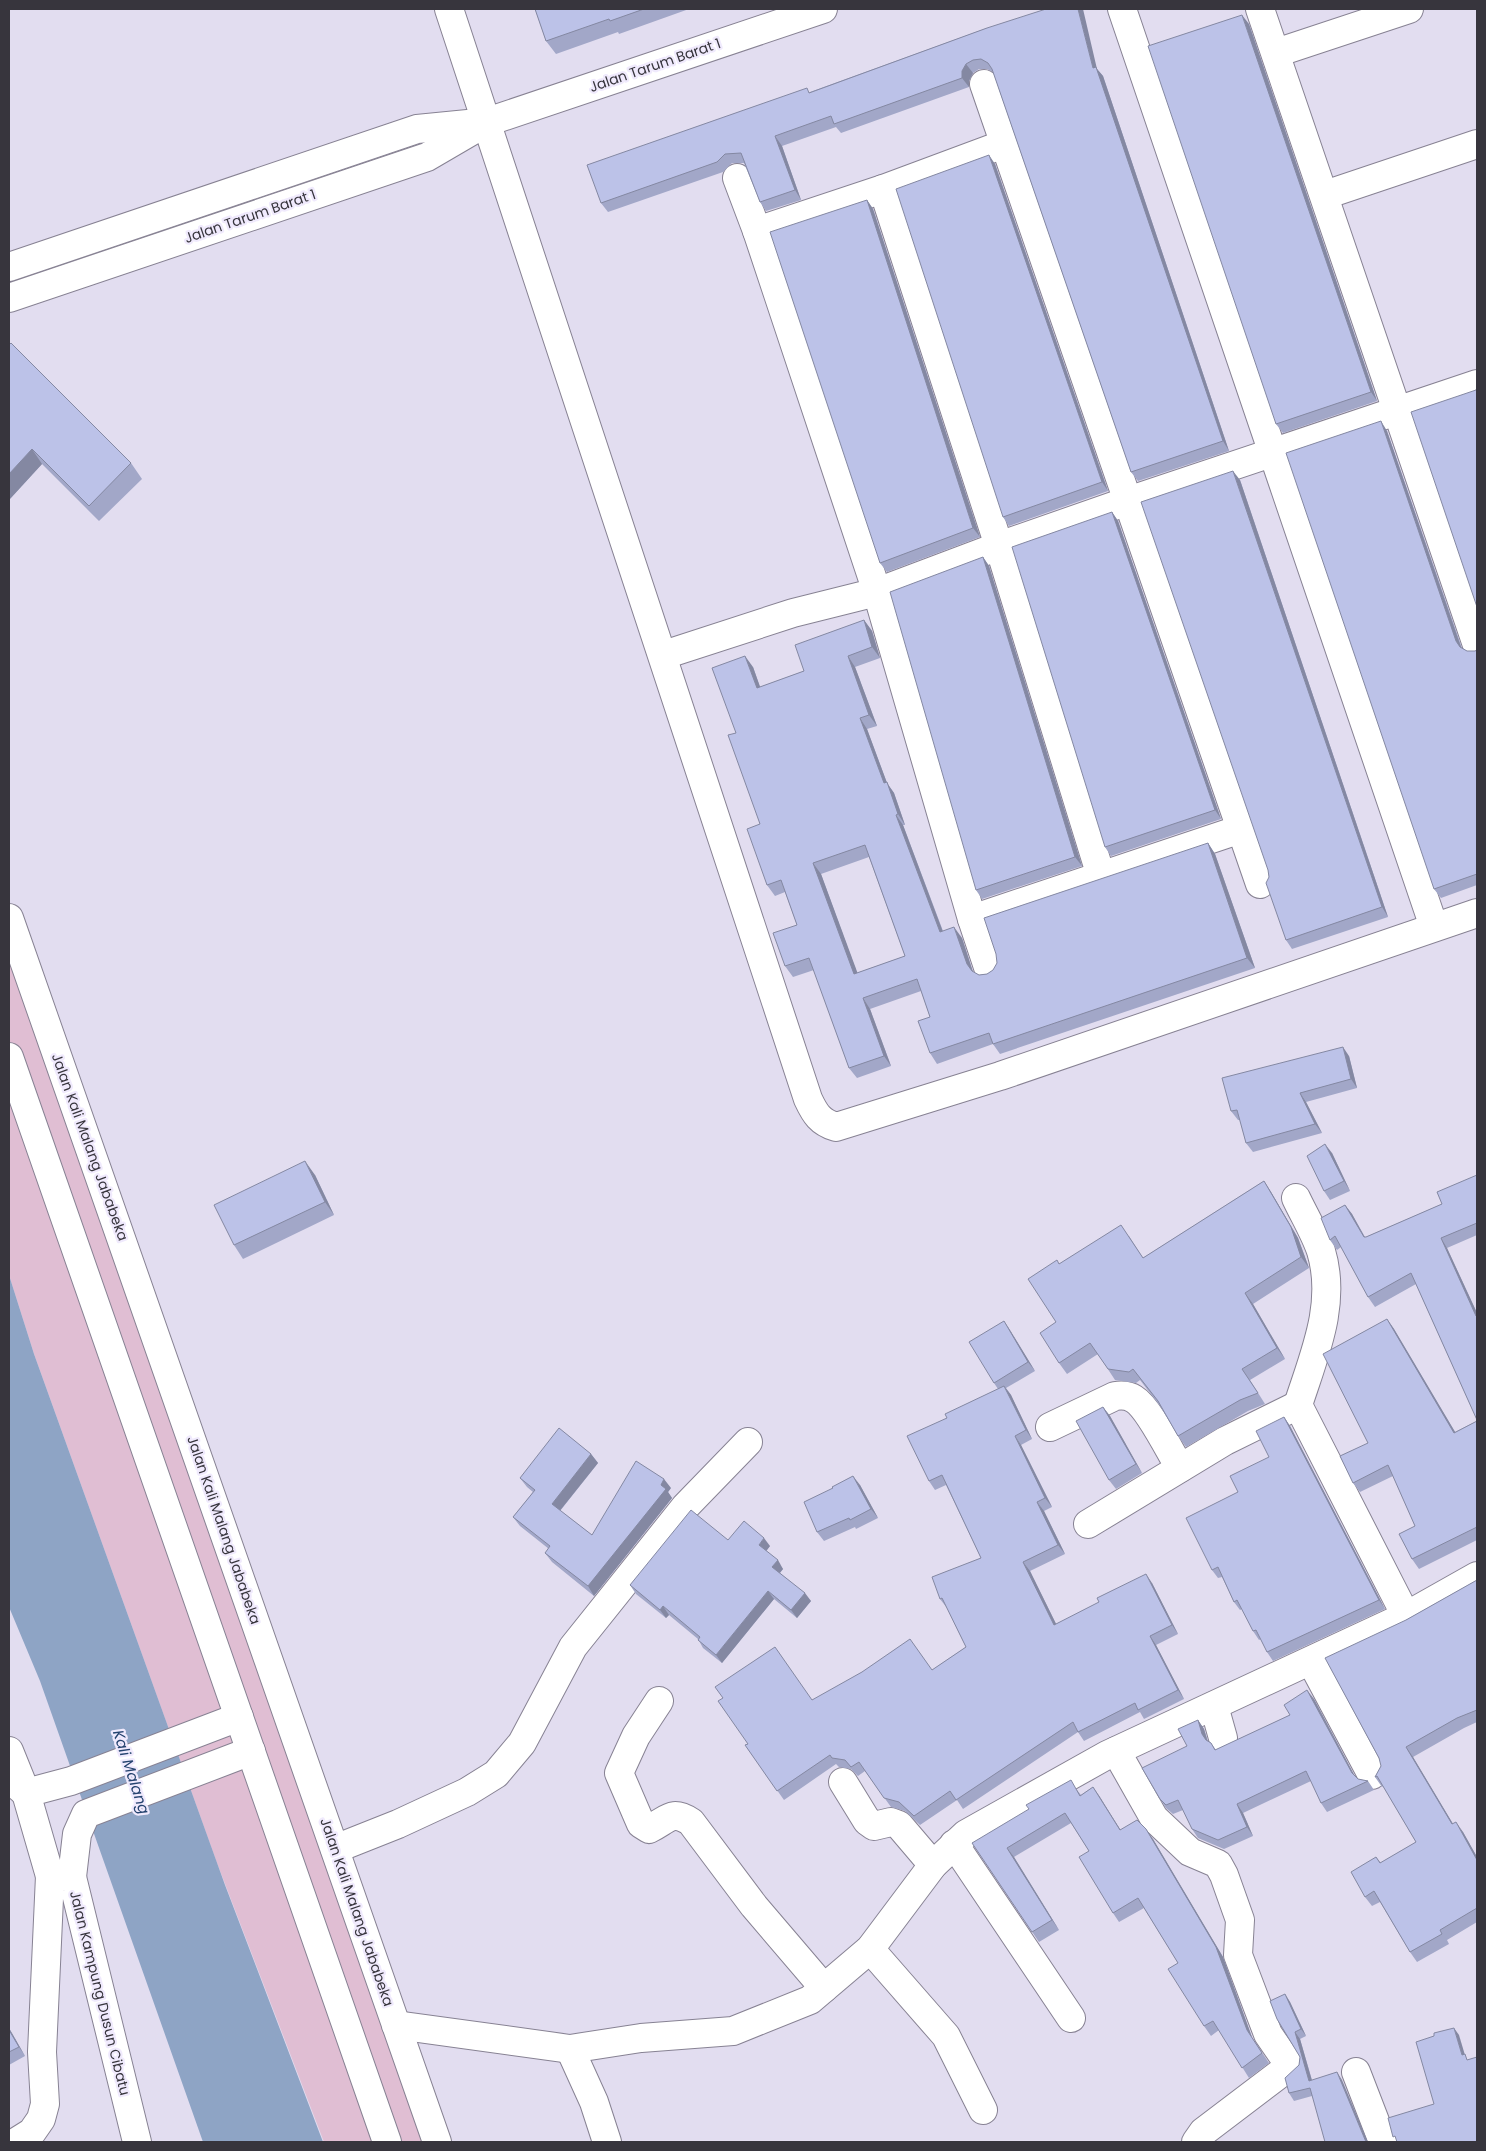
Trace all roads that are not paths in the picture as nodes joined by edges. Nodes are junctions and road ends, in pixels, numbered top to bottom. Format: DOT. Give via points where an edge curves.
graph roads {
  1 [pos="449,9"];
  2 [pos="823,9"];
  3 [pos="1122,9"];
  4 [pos="1260,9"];
  5 [pos="1409,9"];
  6 [pos="1276,53"];
  7 [pos="984,84"];
  8 [pos="487,122"];
  9 [pos="1004,144"];
  10 [pos="1477,144"];
  11 [pos="737,178"];
  12 [pos="883,189"];
  13 [pos="1325,195"];
  14 [pos="757,231"];
  15 [pos="9,267"];
  16 [pos="9,298"];
  17 [pos="1477,384"];
  18 [pos="1398,411"];
  19 [pos="1273,453"];
  20 [pos="1128,502"];
  21 [pos="999,546"];
  22 [pos="877,592"];
  23 [pos="1477,645"];
  24 [pos="664,658"];
  25 [pos="1241,829"];
  26 [pos="1101,876"];
  27 [pos="1260,884"];
  28 [pos="1477,913"];
  29 [pos="9,918"];
  30 [pos="972,919"];
  31 [pos="1434,927"];
  32 [pos="989,970"];
  33 [pos="9,1057"];
  34 [pos="1296,1198"];
  35 [pos="1298,1405"];
  36 [pos="1050,1427"];
  37 [pos="748,1442"];
  38 [pos="1180,1468"];
  39 [pos="1088,1524"];
  40 [pos="1477,1576"];
  41 [pos="1406,1616"];
  42 [pos="1311,1660"];
  43 [pos="659,1701"];
  44 [pos="1214,1706"];
  45 [pos="239,1717"];
  46 [pos="1223,1738"];
  47 [pos="9,1751"];
  48 [pos="250,1751"];
  49 [pos="1116,1751"];
  50 [pos="1372,1775"];
  51 [pos="843,1782"];
  52 [pos="17,1786"];
  53 [pos="954,1844"];
  54 [pos="335,1849"];
  55 [pos="933,1865"];
  56 [pos="61,1877"];
  57 [pos="870,1948"];
  58 [pos="824,1988"];
  59 [pos="1072,2018"];
  60 [pos="396,2025"];
  61 [pos="570,2049"];
  62 [pos="1356,2072"];
  63 [pos="983,2110"];
  64 [pos="16,2142"];
  65 [pos="137,2142"];
  66 [pos="387,2142"];
  67 [pos="437,2142"];
  68 [pos="607,2142"];
  69 [pos="1196,2142"];
  70 [pos="1383,2142"];
  1 -- 8 [label="street"];
  2 -- 8 [label="street, Jalan Tarum Barat 1"];
  3 -- 19 [label="street"];
  4 -- 6 [label="street"];
  5 -- 6 [label="street"];
  6 -- 13 [label="street"];
  7 -- 9 [label="street"];
  8 -- 15 [label="street, Jalan Tarum Barat 1" via="417,129"];
  8 -- 16 [label="street, Jalan Tarum Barat 1" via="427,157"];
  8 -- 24 [label="street"];
  9 -- 12 [label="street"];
  9 -- 20 [label="street"];
  10 -- 13 [label="street"];
  11 -- 14 [label="street"];
  12 -- 14 [label="street"];
  12 -- 21 [label="street"];
  13 -- 18 [label="street"];
  14 -- 22 [label="street"];
  17 -- 18 [label="street"];
  18 -- 19 [label="street"];
  18 -- 23 [label="street"];
  19 -- 20 [label="street"];
  19 -- 31 [label="street"];
  20 -- 21 [label="street"];
  20 -- 25 [label="street"];
  21 -- 22 [label="street"];
  21 -- 26 [label="street"];
  22 -- 24 [label="street" via="793,613 673,652"];
  22 -- 30 [label="street"];
  24 -- 31 [label="street" via="808,1099 818,1118 827,1124 836,1127 1000,1076"];
  25 -- 26 [label="street"];
  25 -- 27 [label="street"];
  26 -- 30 [label="street"];
  28 -- 31 [label="street"];
  29 -- 54 [label="street, Jalan Kali Malang Jababeka"];
  30 -- 32 [label="street"];
  33 -- 45 [label="street"];
  34 -- 35 [label="street" via="1320,1251 1327,1295 1324,1322"];
  35 -- 38 [label="street"];
  35 -- 41 [label="street"];
  36 -- 38 [label="street" via="1115,1396 1125,1395 1144,1409"];
  37 -- 54 [label="street" via="685,1507 573,1647 522,1743 496,1774 467,1792"];
  38 -- 39 [label="street"];
  40 -- 41 [label="street"];
  41 -- 42 [label="street"];
  42 -- 44 [label="street"];
  42 -- 50 [label="street"];
  43 -- 58 [label="street" via="636,1736 619,1773 641,1824 649,1829 674,1814 691,1822 754,1906"];
  44 -- 46 [label="street"];
  44 -- 49 [label="street"];
  45 -- 48 [label="street"];
  45 -- 52 [label="street" via="72,1781"];
  47 -- 52 [label="street, Jalan Kampung Dusun Cibatu"];
  48 -- 56 [label="street" via="86,1814"];
  48 -- 66 [label="street"];
  49 -- 53 [label="street" via="966,1834"];
  49 -- 69 [label="street" via="1154,1818 1190,1852 1218,1864 1224,1874 1240,1920 1238,1955 1268,2034 1290,2066 1203,2132"];
  51 -- 55 [label="street" via="867,1821 874,1826 892,1822 899,1825"];
  52 -- 56 [label="street, Jalan Kampung Dusun Cibatu"];
  53 -- 55 [label="street"];
  53 -- 59 [label="street"];
  54 -- 60 [label="street, Jalan Kali Malang Jababeka"];
  55 -- 57 [label="street"];
  56 -- 64 [label="street" via="42,2052 45,2104 41,2119 32,2132"];
  56 -- 65 [label="street, Jalan Kampung Dusun Cibatu"];
  57 -- 58 [label="street"];
  57 -- 63 [label="street" via="946,2036"];
  58 -- 61 [label="street" via="810,2000 733,2031 641,2038"];
  60 -- 61 [label="street"];
  60 -- 67 [label="street, Jalan Kali Malang Jababeka"];
  61 -- 68 [label="street" via="594,2102"];
  62 -- 70 [label="street"];
}
